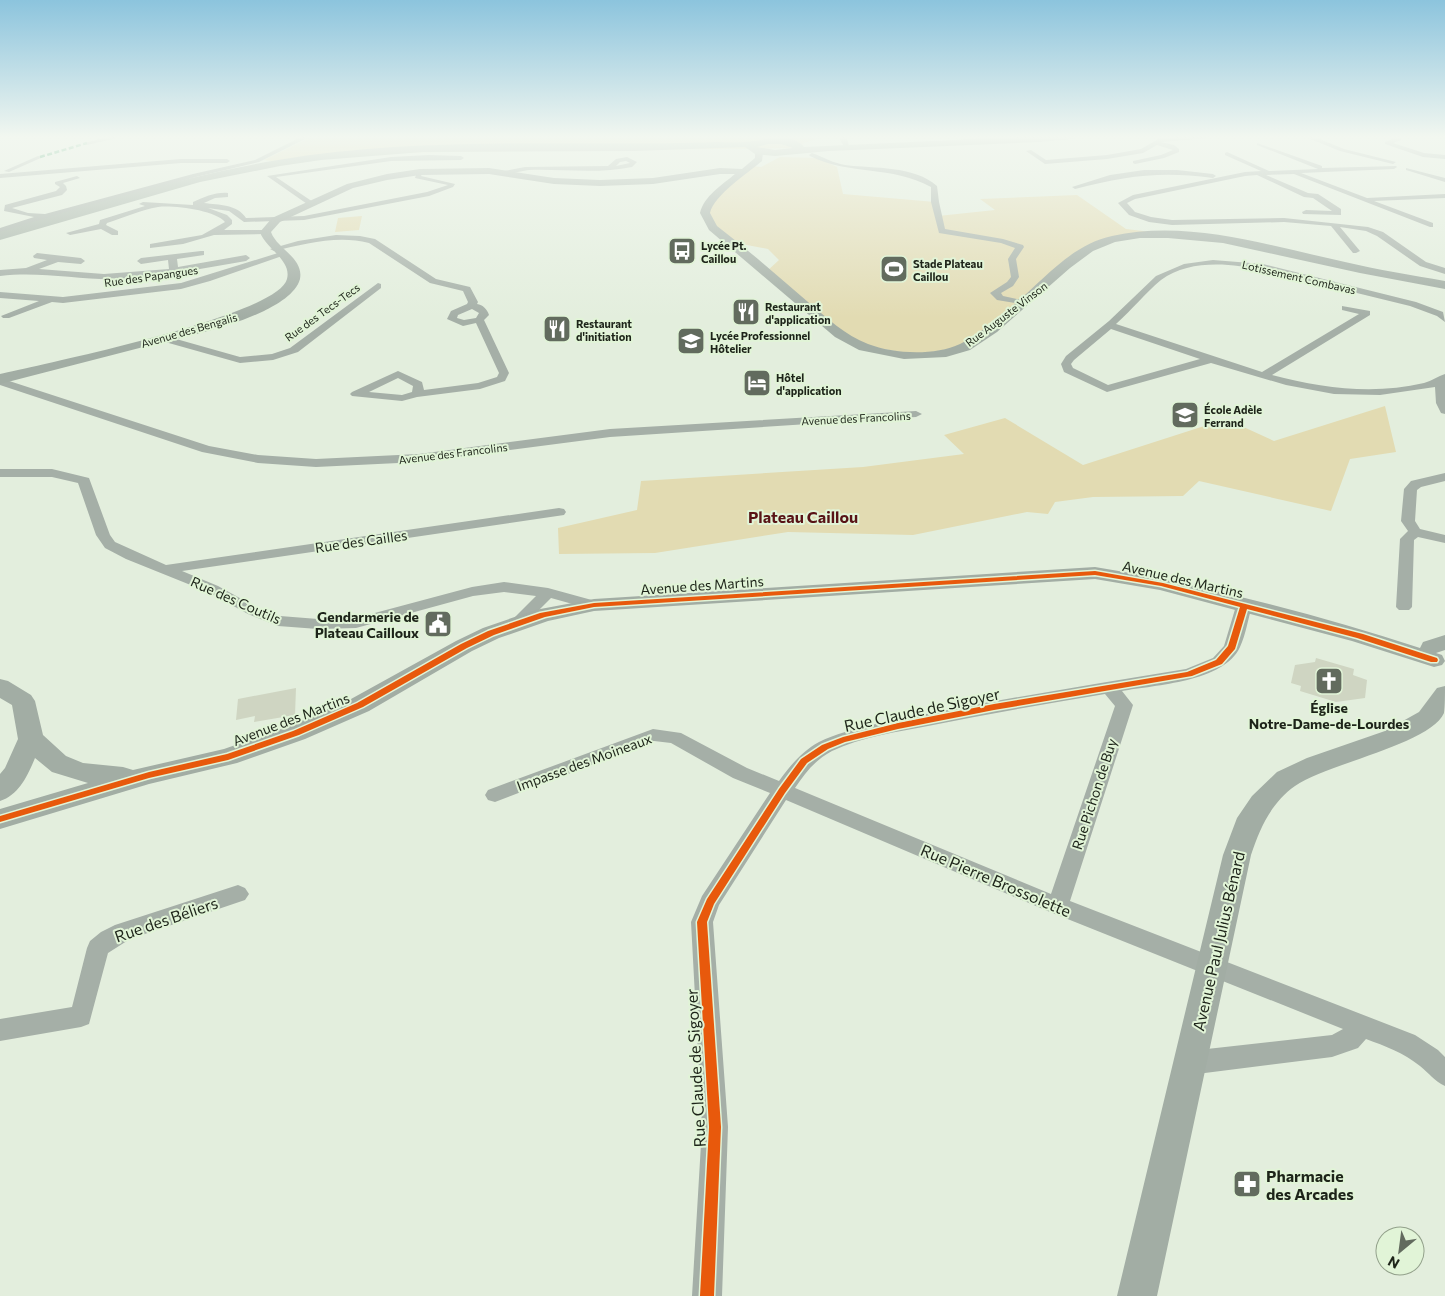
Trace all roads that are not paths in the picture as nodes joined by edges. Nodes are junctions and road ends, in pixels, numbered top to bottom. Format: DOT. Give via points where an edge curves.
graph roads {
  1 [pos="44,196"];
  2 [pos="119,196"];
  3 [pos="134,196"];
  4 [pos="165,196"];
  5 [pos="213,196"];
  6 [pos="299,196"];
  7 [pos="327,196"];
  8 [pos="418,196"];
  9 [pos="715,196"];
  10 [pos="935,196"];
  11 [pos="1135,196"];
  12 [pos="1316,196"];
  13 [pos="1355,196"];
  14 [pos="1435,196"];
  15 [pos="1364,200"];
  16 [pos="143,204"];
  17 [pos="159,204"];
  18 [pos="310,204"];
  19 [pos="1276,211"];
  20 [pos="1293,211"];
  21 [pos="28,215"];
  22 [pos="46,217"];
  23 [pos="276,220"];
  24 [pos="1267,220"];
  25 [pos="62,223"];
  26 [pos="18,225"];
  27 [pos="1334,225"];
  28 [pos="1430,225"];
  29 [pos="102,226"];
  30 [pos="73,229"];
  31 [pos="0,230"];
  32 [pos="265,232"];
  33 [pos="116,233"];
  34 [pos="211,233"];
  35 [pos="0,237"];
  36 [pos="0,243"];
  37 [pos="153,246"];
  38 [pos="1356,251"];
  39 [pos="278,252"];
  40 [pos="200,253"];
  41 [pos="37,256"];
  42 [pos="172,258"];
  43 [pos="57,259"];
  44 [pos="81,261"];
  45 [pos="141,261"];
  46 [pos="1350,267"];
  47 [pos="174,270"];
  48 [pos="24,271"];
  49 [pos="1445,271"];
  50 [pos="0,273"];
  51 [pos="1445,285"];
  52 [pos="378,286"];
  53 [pos="1426,290"];
  54 [pos="0,295"];
  55 [pos="1445,298"];
  56 [pos="50,300"];
  57 [pos="1023,303"];
  58 [pos="471,306"];
  59 [pos="1345,308"];
  60 [pos="6,316"];
  61 [pos="1445,319"];
  62 [pos="478,320"];
  63 [pos="1110,325"];
  64 [pos="162,338"];
  65 [pos="1212,359"];
  66 [pos="1263,376"];
  67 [pos="1442,379"];
  68 [pos="0,380"];
  69 [pos="416,394"];
  70 [pos="1445,411"];
  71 [pos="916,414"];
  72 [pos="0,473"];
  73 [pos="1445,477"];
  74 [pos="559,512"];
  75 [pos="1415,532"];
  76 [pos="1445,539"];
  77 [pos="241,558"];
  78 [pos="164,569"];
  79 [pos="213,589"];
  80 [pos="548,593"];
  81 [pos="594,605"];
  82 [pos="1244,606"];
  83 [pos="1404,607"];
  84 [pos="517,623"];
  85 [pos="1441,666"];
  86 [pos="0,687"];
  87 [pos="1109,688"];
  88 [pos="31,739"];
  89 [pos="149,775"];
  90 [pos="0,791"];
  91 [pos="782,791"];
  92 [pos="495,795"];
  93 [pos="0,818"];
  94 [pos="238,894"];
  95 [pos="1058,906"];
  96 [pos="1211,966"];
  97 [pos="1362,1025"];
  98 [pos="0,1030"];
  99 [pos="1189,1063"];
  100 [pos="1445,1074"];
  101 [pos="707,1296"];
  102 [pos="1137,1296"];
  1 -- 21 [label="street" via="21,202 7,210"];
  2 -- 22 [label="street"];
  3 -- 35 [label="main road"];
  4 -- 16 [label="main road"];
  5 -- 23 [label="street" via="196,204 231,209 244,220"];
  6 -- 18 [label="street"];
  7 -- 18 [label="street"];
  8 -- 23 [label="street" via="316,216"];
  9 -- 57 [label="street, Rue Auguste Vinson" via="705,213 713,228 828,326 854,344 893,354 919,355 958,350 971,344"];
  10 -- 57 [label="street" via="942,231 1020,247 1012,258 1015,277 995,293 1000,298"];
  11 -- 24 [label="street" via="1122,203 1128,210 1164,222 1196,224"];
  12 -- 20 [label="street" via="1338,213"];
  13 -- 15 [label="street"];
  14 -- 15 [label="street"];
  15 -- 28 [label="street"];
  16 -- 17 [label="street"];
  16 -- 30 [label="main road"];
  17 -- 29 [label="street" via="103,222"];
  17 -- 34 [label="street" via="199,208 228,219 227,225"];
  18 -- 23 [label="street"];
  19 -- 24 [label="street"];
  21 -- 22 [label="street"];
  21 -- 26 [label="street"];
  22 -- 26 [label="street"];
  23 -- 32 [label="street"];
  24 -- 27 [label="street"];
  25 -- 30 [label="street"];
  26 -- 31 [label="street"];
  27 -- 38 [label="street"];
  27 -- 49 [label="street" via="1376,231 1422,264"];
  29 -- 30 [label="street"];
  29 -- 33 [label="street"];
  30 -- 36 [label="main road"];
  32 -- 34 [label="street"];
  32 -- 39 [label="street, Avenue des Bengalis"];
  34 -- 37 [label="street"];
  39 -- 47 [label="street, Rue des Papangues"];
  39 -- 56 [label="street, Rue des Papangues" via="182,286"];
  39 -- 58 [label="street" via="323,239 362,238 433,281 467,289 473,302"];
  39 -- 64 [label="street, Avenue des Bengalis" via="293,265 294,277 277,297 233,319"];
  40 -- 42 [label="street, Rue des Papangues"];
  41 -- 43 [label="street, Rue des Papangues"];
  42 -- 45 [label="street, Rue des Papangues"];
  42 -- 47 [label="street, Rue des Papangues"];
  43 -- 44 [label="street, Rue des Papangues"];
  43 -- 48 [label="street, Rue des Papangues"];
  46 -- 51 [label="street, Rue Auguste Vinson"];
  46 -- 53 [label="street, Rue Auguste Vinson"];
  46 -- 57 [label="street, Rue Auguste Vinson" via="1233,241 1177,235 1126,236 1100,242 1087,249"];
  47 -- 48 [label="street, Rue des Papangues" via="118,276"];
  48 -- 50 [label="street, Rue des Papangues"];
  51 -- 53 [label="street" via="1435,285"];
  52 -- 64 [label="street, Rue des Tecs-Tecs" via="294,350 273,357 240,360"];
  53 -- 55 [label="street, Rue Auguste Vinson"];
  54 -- 56 [label="street, Rue des Papangues"];
  56 -- 60 [label="street, Rue des Papangues"];
  58 -- 62 [label="street" via="484,312"];
  58 -- 62 [label="street" via="454,313 452,319 463,323"];
  59 -- 66 [label="street, Lotissement Combavas" via="1367,313"];
  61 -- 63 [label="street, Lotissement Combavas" via="1440,314 1404,302 1263,267 1219,262 1163,274"];
  62 -- 69 [label="street" via="504,373 501,379 480,386"];
  63 -- 65 [label="street"];
  63 -- 65 [label="street, Lotissement Combavas" via="1066,364 1068,370 1107,389"];
  64 -- 68 [label="street, Avenue des Bengalis"];
  65 -- 66 [label="street"];
  66 -- 67 [label="street" via="1302,387 1362,393 1427,386"];
  67 -- 70 [label="street"];
  68 -- 71 [label="street, Avenue des Francolins" via="206,449 316,463 419,458 610,433"];
  69 -- 69 [label="street" via="402,398 356,394 398,374 418,384"];
  72 -- 78 [label="street, Rue des Coutils" via="52,473 84,481 103,535 110,545"];
  73 -- 75 [label="street" via="1416,484 1411,490 1408,521"];
  74 -- 77 [label="street, Rue des Cailles"];
  75 -- 76 [label="street"];
  75 -- 83 [label="street" via="1406,539"];
  77 -- 78 [label="street, Rue des Cailles"];
  77 -- 79 [label="street" via="215,566 210,574"];
  78 -- 79 [label="street, Rue des Coutils"];
  79 -- 80 [label="street, Rue des Coutils" via="278,621 318,624 356,623 472,592 504,587"];
  80 -- 81 [label="street, Rue des Coutils"];
  80 -- 84 [label="street"];
  81 -- 82 [label="street, Avenue des Martins" via="1095,573 1161,584"];
  81 -- 84 [label="street, Avenue des Martins"];
  82 -- 85 [label="street, Avenue des Martins" via="1360,636"];
  82 -- 87 [label="street, Rue Claude de Sigoyer" via="1232,647 1219,662 1190,674"];
  84 -- 89 [label="street, Avenue des Martins" via="464,646 360,705 296,733 228,757"];
  85 -- 96 [label="street, Avenue Paul Julius Bénard" via="1428,718 1394,737 1294,774 1261,803 1247,825 1237,855"];
  86 -- 88 [label="street" via="23,701"];
  87 -- 91 [label="street, Rue Claude de Sigoyer" via="984,709 843,740 804,761"];
  87 -- 95 [label="street, Rue Pichon de Buy" via="1124,705"];
  88 -- 89 [label="street" via="60,765 88,774 110,777"];
  88 -- 90 [label="street" via="16,773"];
  89 -- 93 [label="street, Avenue des Martins"];
  91 -- 92 [label="street, Impasse des Moineaux" via="740,773 675,737 653,735"];
  91 -- 95 [label="street, Rue Pierre Brossolette"];
  91 -- 101 [label="street, Rue Claude de Sigoyer" via="710,902 702,922 715,1127"];
  94 -- 98 [label="street, Rue des Béliers" via="109,939 98,948 81,1016"];
  95 -- 96 [label="street, Rue Pierre Brossolette"];
  96 -- 97 [label="street, Rue Pierre Brossolette"];
  96 -- 99 [label="street, Avenue Paul Julius Bénard"];
  97 -- 99 [label="street" via="1349,1040 1332,1046"];
  97 -- 100 [label="street, Rue Pierre Brossolette" via="1406,1043 1429,1058"];
  99 -- 102 [label="street, Avenue Paul Julius Bénard"];
}
